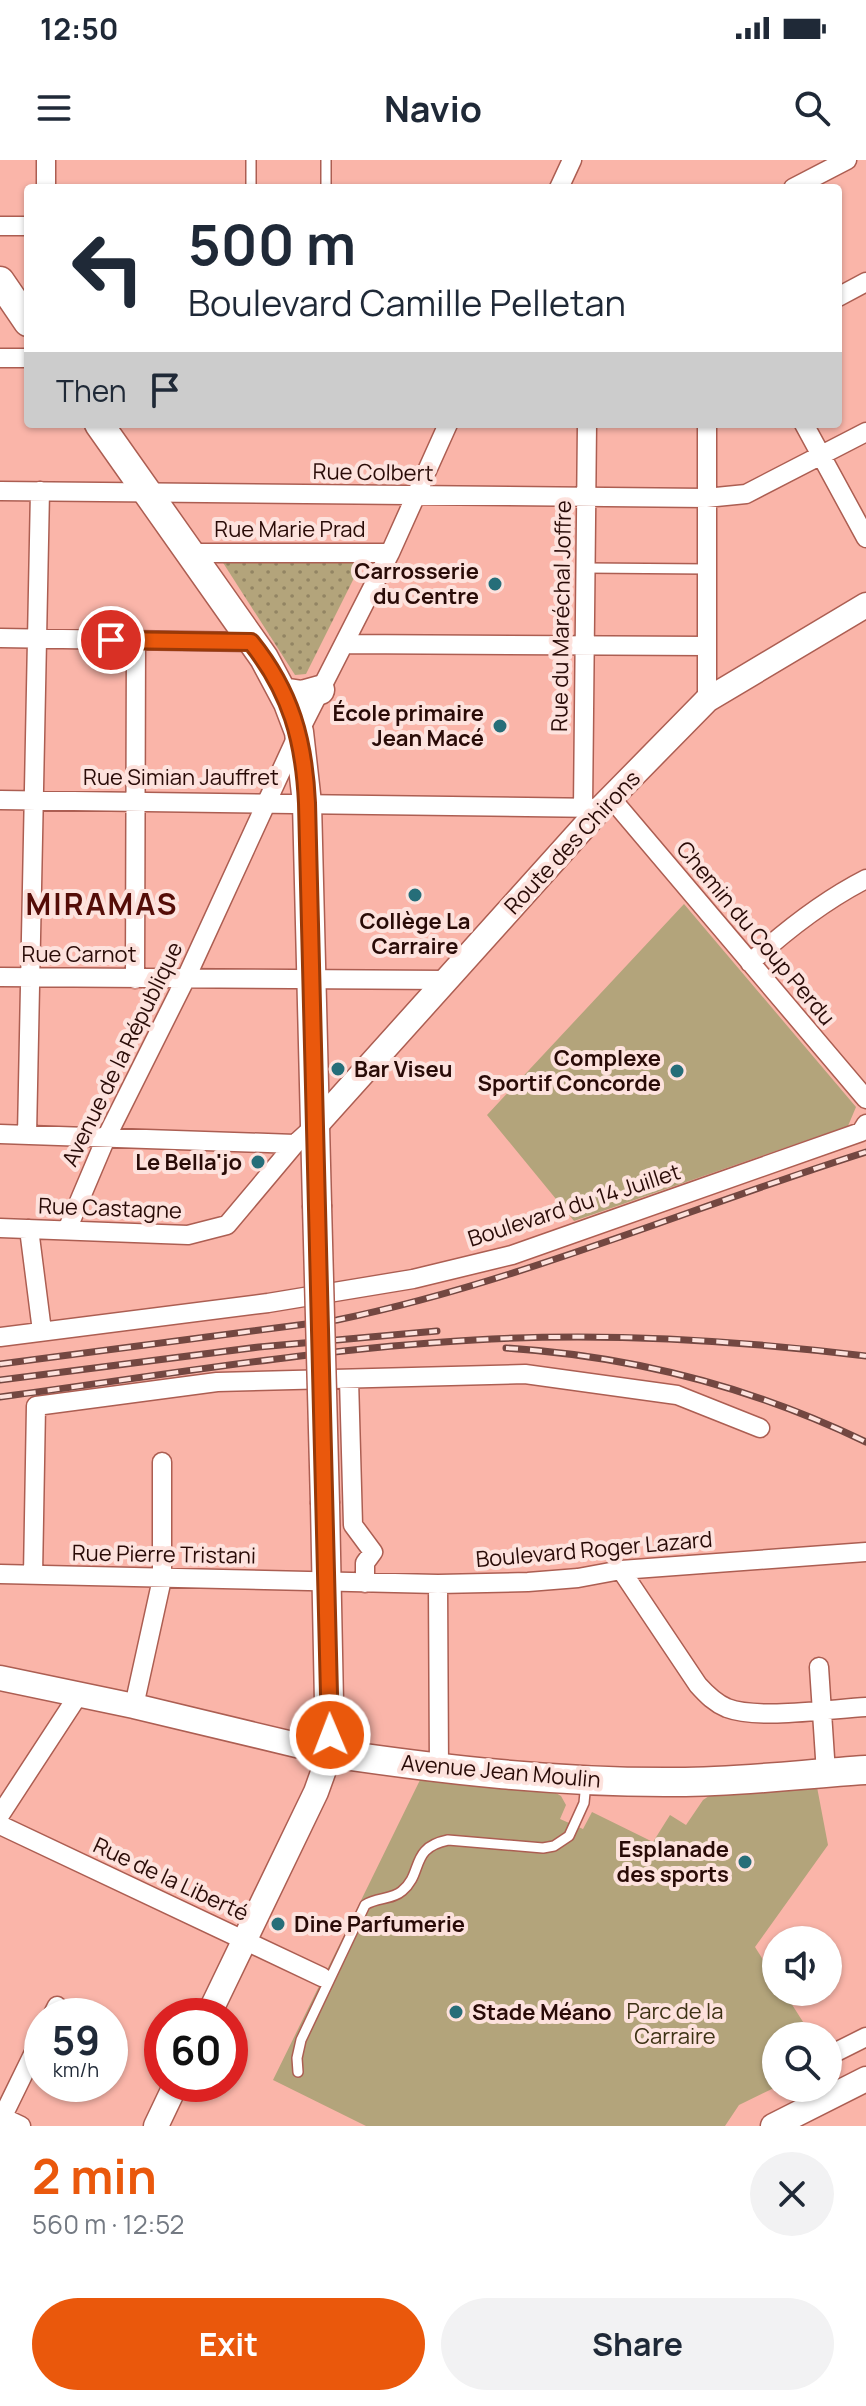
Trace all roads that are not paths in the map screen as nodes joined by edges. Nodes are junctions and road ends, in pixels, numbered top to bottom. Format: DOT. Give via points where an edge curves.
graph roads {
  1 [pos="46,160"];
  2 [pos="251,160"];
  3 [pos="326,160"];
  4 [pos="572,160"];
  5 [pos="847,160"];
  6 [pos="46,184"];
  7 [pos="251,184"];
  8 [pos="326,184"];
  9 [pos="561,184"];
  10 [pos="801,184"];
  11 [pos="0,226"];
  12 [pos="24,226"];
  13 [pos="0,281"];
  14 [pos="866,282"];
  15 [pos="842,295"];
  16 [pos="24,316"];
  17 [pos="0,358"];
  18 [pos="24,358"];
  19 [pos="102,428"];
  20 [pos="446,428"];
  21 [pos="587,428"];
  22 [pos="707,428"];
  23 [pos="806,428"];
  24 [pos="866,432"];
  25 [pos="821,455"];
  26 [pos="0,491"];
  27 [pos="40,491"];
  28 [pos="148,493"];
  29 [pos="587,496"];
  30 [pos="416,497"];
  31 [pos="706,498"];
  32 [pos="866,538"];
  33 [pos="190,553"];
  34 [pos="390,553"];
  35 [pos="586,568"];
  36 [pos="707,569"];
  37 [pos="866,605"];
  38 [pos="0,638"];
  39 [pos="37,639"];
  40 [pos="136,640"];
  41 [pos="251,642"];
  42 [pos="344,644"];
  43 [pos="585,644"];
  44 [pos="707,646"];
  45 [pos="320,690"];
  46 [pos="282,692"];
  47 [pos="707,700"];
  48 [pos="299,732"];
  49 [pos="0,800"];
  50 [pos="34,800"];
  51 [pos="136,801"];
  52 [pos="267,802"];
  53 [pos="302,802"];
  54 [pos="598,805"];
  55 [pos="297,859"];
  56 [pos="866,879"];
  57 [pos="298,915"];
  58 [pos="750,963"];
  59 [pos="0,977"];
  60 [pos="186,978"];
  61 [pos="32,979"];
  62 [pos="135,979"];
  63 [pos="312,979"];
  64 [pos="446,980"];
  65 [pos="866,1099"];
  66 [pos="317,1124"];
  67 [pos="866,1124"];
  68 [pos="0,1134"];
  69 [pos="27,1135"];
  70 [pos="106,1138"];
  71 [pos="295,1144"];
  72 [pos="0,1228"];
  73 [pos="29,1229"];
  74 [pos="67,1230"];
  75 [pos="42,1331"];
  76 [pos="0,1337"];
  77 [pos="349,1379"];
  78 [pos="760,1428"];
  79 [pos="162,1462"];
  80 [pos="860,1553"];
  81 [pos="621,1570"];
  82 [pos="0,1574"];
  83 [pos="33,1575"];
  84 [pos="162,1579"];
  85 [pos="326,1580"];
  86 [pos="365,1583"];
  87 [pos="438,1584"];
  88 [pos="819,1667"];
  89 [pos="0,1678"];
  90 [pos="79,1694"];
  91 [pos="134,1706"];
  92 [pos="866,1707"];
  93 [pos="822,1710"];
  94 [pos="330,1753"];
  95 [pos="439,1770"];
  96 [pos="866,1770"];
  97 [pos="826,1773"];
  98 [pos="586,1780"];
  99 [pos="0,1815"];
  100 [pos="0,1825"];
  101 [pos="245,1940"];
  102 [pos="325,1979"];
  103 [pos="217,1998"];
  104 [pos="866,2037"];
  105 [pos="842,2049"];
  106 [pos="24,2072"];
  107 [pos="298,2072"];
  108 [pos="866,2079"];
  109 [pos="842,2087"];
  110 [pos="167,2102"];
  111 [pos="811,2102"];
  112 [pos="1,2118"];
  113 [pos="21,2126"];
  114 [pos="156,2126"];
  115 [pos="773,2126"];
  1 -- 6 [label="street"];
  2 -- 7 [label="lane"];
  3 -- 8 [label="lane"];
  4 -- 9 [label="street"];
  5 -- 10 [label="street"];
  11 -- 12 [label="street"];
  13 -- 16 [label="main road"];
  14 -- 15 [label="street"];
  17 -- 18 [label="street"];
  19 -- 28 [label="main road"];
  20 -- 30 [label="street, Avenue de la République"];
  21 -- 29 [label="street, Rue du Maréchal Joffre"];
  22 -- 31 [label="street"];
  23 -- 25 [label="street"];
  24 -- 25 [label="street"];
  25 -- 31 [label="street, Rue Colbert" via="746,494"];
  25 -- 32 [label="street"];
  26 -- 27 [label="street, Rue Colbert"];
  27 -- 28 [label="street, Rue Colbert"];
  27 -- 39 [label="street"];
  28 -- 30 [label="street, Rue Colbert"];
  28 -- 33 [label="main road"];
  29 -- 30 [label="street, Rue Colbert"];
  29 -- 31 [label="street, Rue Colbert"];
  29 -- 35 [label="street, Rue du Maréchal Joffre"];
  30 -- 34 [label="street, Avenue de la République"];
  31 -- 36 [label="street"];
  33 -- 34 [label="street, Rue Marie Prad"];
  33 -- 41 [label="main road"];
  34 -- 42 [label="street, Avenue de la République"];
  35 -- 36 [label="lane"];
  35 -- 43 [label="street, Rue du Maréchal Joffre"];
  36 -- 44 [label="street"];
  37 -- 47 [label="street, Route des Chirons"];
  38 -- 39 [label="street"];
  39 -- 40 [label="street"];
  39 -- 50 [label="street"];
  40 -- 41 [label="street"];
  40 -- 51 [label="street"];
  41 -- 46 [label="main road"];
  42 -- 43 [label="street"];
  42 -- 45 [label="street, Avenue de la République"];
  43 -- 44 [label="street"];
  43 -- 54 [label="street, Rue du Maréchal Joffre"];
  44 -- 47 [label="street"];
  45 -- 46 [label="main road" via="302,695"];
  45 -- 48 [label="street, Avenue de la République"];
  46 -- 48 [label="main road"];
  47 -- 54 [label="street, Route des Chirons"];
  48 -- 52 [label="street, Avenue de la République"];
  48 -- 53 [label="main road"];
  49 -- 50 [label="street, Rue Simian Jauffret"];
  50 -- 51 [label="street, Rue Simian Jauffret"];
  50 -- 61 [label="street"];
  51 -- 52 [label="street, Rue Simian Jauffret"];
  51 -- 62 [label="street"];
  52 -- 53 [label="street, Rue Simian Jauffret"];
  52 -- 60 [label="street, Avenue de la République"];
  53 -- 54 [label="street, Rue Simian Jauffret"];
  53 -- 55 [label="lane"];
  53 -- 63 [label="main road"];
  54 -- 58 [label="street, Chemin du Coup Perdu"];
  54 -- 64 [label="street, Route des Chirons"];
  56 -- 58 [label="street" via="830,898"];
  57 -- 63 [label="lane"];
  58 -- 65 [label="street, Chemin du Coup Perdu"];
  59 -- 61 [label="street, Rue Carnot"];
  60 -- 62 [label="street, Rue Carnot"];
  60 -- 63 [label="street, Rue Carnot"];
  60 -- 70 [label="street, Avenue de la République"];
  61 -- 62 [label="street, Rue Carnot"];
  61 -- 69 [label="street"];
  63 -- 64 [label="street, Rue Carnot"];
  63 -- 66 [label="main road"];
  64 -- 66 [label="street, Route des Chirons"];
  66 -- 71 [label="street, Rue Castagne"];
  66 -- 85 [label="main road, bridge"];
  67 -- 75 [label="street, Boulevard du 14 Juillet" via="861,1132 512,1255 413,1279 268,1303"];
  68 -- 69 [label="street"];
  69 -- 70 [label="street"];
  70 -- 71 [label="street"];
  70 -- 74 [label="street, Avenue de la République"];
  71 -- 74 [label="street, Rue Castagne" via="227,1225 188,1235"];
  72 -- 73 [label="street, Rue Castagne"];
  73 -- 74 [label="street, Rue Castagne"];
  73 -- 75 [label="street"];
  75 -- 76 [label="street, Boulevard du 14 Juillet"];
  77 -- 78 [label="street" via="525,1374 569,1378 677,1395"];
  77 -- 83 [label="street" via="217,1382 36,1406"];
  77 -- 86 [label="street" via="353,1525 373,1552 365,1563"];
  79 -- 84 [label="street"];
  80 -- 81 [label="street, Boulevard Roger Lazard"];
  81 -- 87 [label="street, Boulevard Roger Lazard" via="528,1582"];
  81 -- 93 [label="street" via="711,1699 741,1712"];
  82 -- 83 [label="street, Rue Pierre Tristani"];
  83 -- 84 [label="street, Rue Pierre Tristani"];
  84 -- 85 [label="street, Rue Pierre Tristani"];
  84 -- 91 [label="street"];
  85 -- 86 [label="street, Boulevard Roger Lazard"];
  85 -- 94 [label="main road"];
  86 -- 87 [label="street, Boulevard Roger Lazard"];
  87 -- 95 [label="street"];
  88 -- 93 [label="street"];
  89 -- 90 [label="street, Avenue Jean Moulin"];
  90 -- 91 [label="street, Avenue Jean Moulin"];
  90 -- 99 [label="street"];
  91 -- 94 [label="street, Avenue Jean Moulin"];
  92 -- 93 [label="street"];
  93 -- 97 [label="street"];
  94 -- 95 [label="main road, Avenue Jean Moulin"];
  94 -- 101 [label="street"];
  95 -- 98 [label="main road, Avenue Jean Moulin"];
  96 -- 97 [label="main road, Avenue Jean Moulin"];
  97 -- 98 [label="main road, Avenue Jean Moulin" via="679,1782"];
  98 -- 102 [label="lane" via="584,1803 569,1836 554,1846 448,1840 429,1846 406,1888 365,1905"];
  100 -- 101 [label="street, Rue de la Liberté"];
  101 -- 102 [label="street, Rue de la Liberté"];
  101 -- 103 [label="street"];
  102 -- 107 [label="lane" via="298,2049"];
  104 -- 105 [label="street"];
  106 -- 112 [label="street"];
  108 -- 109 [label="street"];
  110 -- 114 [label="street"];
  111 -- 115 [label="street"];
  112 -- 113 [label="street"];
}
